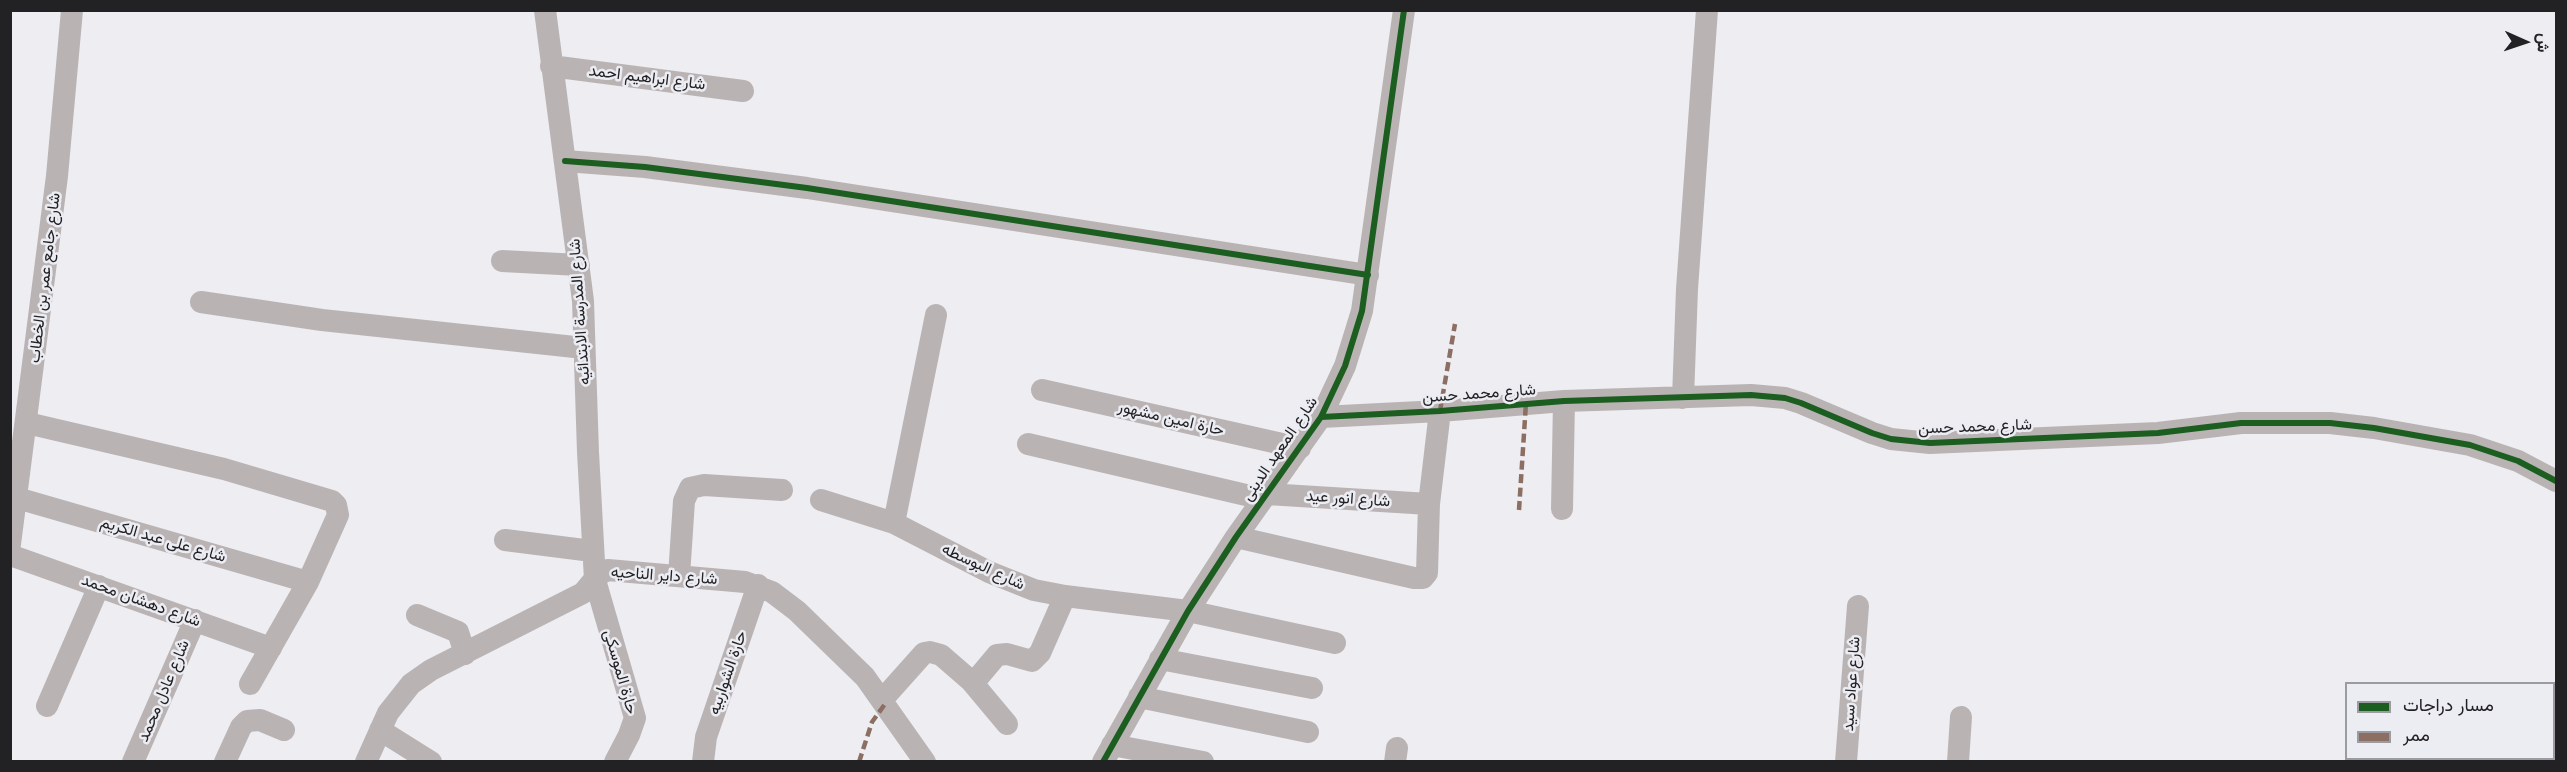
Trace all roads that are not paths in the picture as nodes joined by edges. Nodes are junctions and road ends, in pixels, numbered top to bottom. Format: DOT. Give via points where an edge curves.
graph roads {
  1 [pos="72,10"];
  2 [pos="545,10"];
  3 [pos="1404,10"];
  4 [pos="1707,10"];
  5 [pos="551,66"];
  6 [pos="743,91"];
  7 [pos="565,161"];
  8 [pos="502,261"];
  9 [pos="579,265"];
  10 [pos="1368,274"];
  11 [pos="201,302"];
  12 [pos="936,315"];
  13 [pos="584,348"];
  14 [pos="1042,390"];
  15 [pos="1683,398"];
  16 [pos="1564,401"];
  17 [pos="1440,411"];
  18 [pos="1320,417"];
  19 [pos="22,418"];
  20 [pos="1028,444"];
  21 [pos="1300,448"];
  22 [pos="16,482"];
  23 [pos="2556,482"];
  24 [pos="782,490"];
  25 [pos="1265,496"];
  26 [pos="821,500"];
  27 [pos="1428,504"];
  28 [pos="1562,509"];
  29 [pos="894,523"];
  30 [pos="1236,537"];
  31 [pos="505,540"];
  32 [pos="11,541"];
  33 [pos="592,551"];
  34 [pos="10,555"];
  35 [pos="679,576"];
  36 [pos="595,580"];
  37 [pos="309,582"];
  38 [pos="758,585"];
  39 [pos="99,586"];
  40 [pos="1065,597"];
  41 [pos="1858,606"];
  42 [pos="1188,611"];
  43 [pos="417,615"];
  44 [pos="195,620"];
  45 [pos="1335,643"];
  46 [pos="271,648"];
  47 [pos="465,654"];
  48 [pos="1160,659"];
  49 [pos="971,681"];
  50 [pos="250,684"];
  51 [pos="1312,687"];
  52 [pos="1139,697"];
  53 [pos="882,700"];
  54 [pos="47,706"];
  55 [pos="1962,717"];
  56 [pos="1007,724"];
  57 [pos="284,730"];
  58 [pos="380,730"];
  59 [pos="1308,732"];
  60 [pos="1108,753"];
  61 [pos="133,762"];
  62 [pos="225,762"];
  63 [pos="366,762"];
  64 [pos="431,762"];
  65 [pos="615,762"];
  66 [pos="703,762"];
  67 [pos="925,762"];
  68 [pos="1203,762"];
  69 [pos="1846,762"];
  70 [pos="1958,762"];
  1 -- 19 [label="street, شارع جامع عمر بن الخطاب" via="57,176"];
  2 -- 5 [label="street, شارع المدرسة الابتدائيه"];
  3 -- 10 [label="street, شارع المعهد الدينى"];
  4 -- 15 [label="street"];
  5 -- 6 [label="street, شارع ابراهيم احمد"];
  5 -- 7 [label="street, شارع المدرسة الابتدائيه"];
  7 -- 9 [label="street, شارع المدرسة الابتدائيه"];
  7 -- 10 [label="street" via="807,188"];
  8 -- 9 [label="street"];
  9 -- 13 [label="street, شارع المدرسة الابتدائيه"];
  10 -- 18 [label="street, شارع المعهد الدينى" via="1355,339"];
  11 -- 13 [label="street" via="322,320"];
  12 -- 29 [label="street"];
  13 -- 33 [label="street, شارع المدرسة الابتدائيه"];
  14 -- 21 [label="street, حارة امين مشهور"];
  15 -- 16 [label="street, شارع محمد حسن"];
  15 -- 23 [label="street, شارع محمد حسن" via="1785,398 1872,433 1930,443 2158,433 2241,423 2330,423 2470,445 2518,461"];
  16 -- 17 [label="street, شارع محمد حسن"];
  16 -- 28 [label="street"];
  17 -- 18 [label="street, شارع محمد حسن"];
  17 -- 27 [label="street"];
  18 -- 21 [label="street, شارع المعهد الدينى"];
  19 -- 22 [label="street, شارع جامع عمر بن الخطاب"];
  19 -- 37 [label="street" via="332,501 338,515"];
  20 -- 25 [label="street, شارع انور عيد"];
  21 -- 25 [label="street, شارع المعهد الدينى"];
  22 -- 32 [label="street, شارع جامع عمر بن الخطاب"];
  22 -- 37 [label="street, شارع على عبد الكريم"];
  24 -- 35 [label="street" via="704,485 690,488 684,501"];
  25 -- 27 [label="street, شارع انور عيد"];
  25 -- 30 [label="street, شارع المعهد الدينى"];
  26 -- 29 [label="street, شارع البوسطه"];
  27 -- 30 [label="street" via="1427,573 1423,578"];
  29 -- 40 [label="street, شارع البوسطه" via="1011,582"];
  30 -- 42 [label="street, شارع المعهد الدينى"];
  31 -- 33 [label="street"];
  33 -- 36 [label="street, شارع المدرسة الابتدائيه"];
  34 -- 39 [label="street, شارع دهشان محمد"];
  35 -- 36 [label="street, شارع داير الناحيه" via="608,570"];
  35 -- 38 [label="street, شارع داير الناحيه"];
  36 -- 47 [label="street, شارع داير الناحيه" via="582,593"];
  36 -- 65 [label="street, حارة الموسكى" via="635,718"];
  37 -- 46 [label="street"];
  38 -- 53 [label="street, شارع داير الناحيه" via="791,606 858,670"];
  38 -- 66 [label="street, حارة الشواربيه" via="706,736"];
  39 -- 44 [label="street, شارع دهشان محمد"];
  39 -- 54 [label="street"];
  40 -- 42 [label="street, شارع البوسطه"];
  40 -- 49 [label="street" via="1037,658 1026,661 997,655"];
  41 -- 69 [label="street, شارع عواد سيد"];
  42 -- 45 [label="street, شارع البوسطه"];
  42 -- 48 [label="street, شارع المعهد الدينى"];
  43 -- 47 [label="street" via="458,632"];
  44 -- 46 [label="street, شارع دهشان محمد"];
  44 -- 61 [label="street, شارع عادل محمد"];
  46 -- 50 [label="street"];
  47 -- 58 [label="street, شارع داير الناحيه" via="411,684 398,697"];
  48 -- 51 [label="street"];
  48 -- 52 [label="street, شارع المعهد الدينى"];
  49 -- 53 [label="street" via="941,655 924,653"];
  49 -- 56 [label="street"];
  52 -- 59 [label="street"];
  52 -- 60 [label="street, شارع المعهد الدينى"];
  53 -- 67 [label="street, شارع داير الناحيه"];
  55 -- 70 [label="street"];
  57 -- 62 [label="street" via="260,720 247,721"];
  58 -- 63 [label="street, شارع داير الناحيه"];
  58 -- 64 [label="street"];
  60 -- 68 [label="street"];
}
